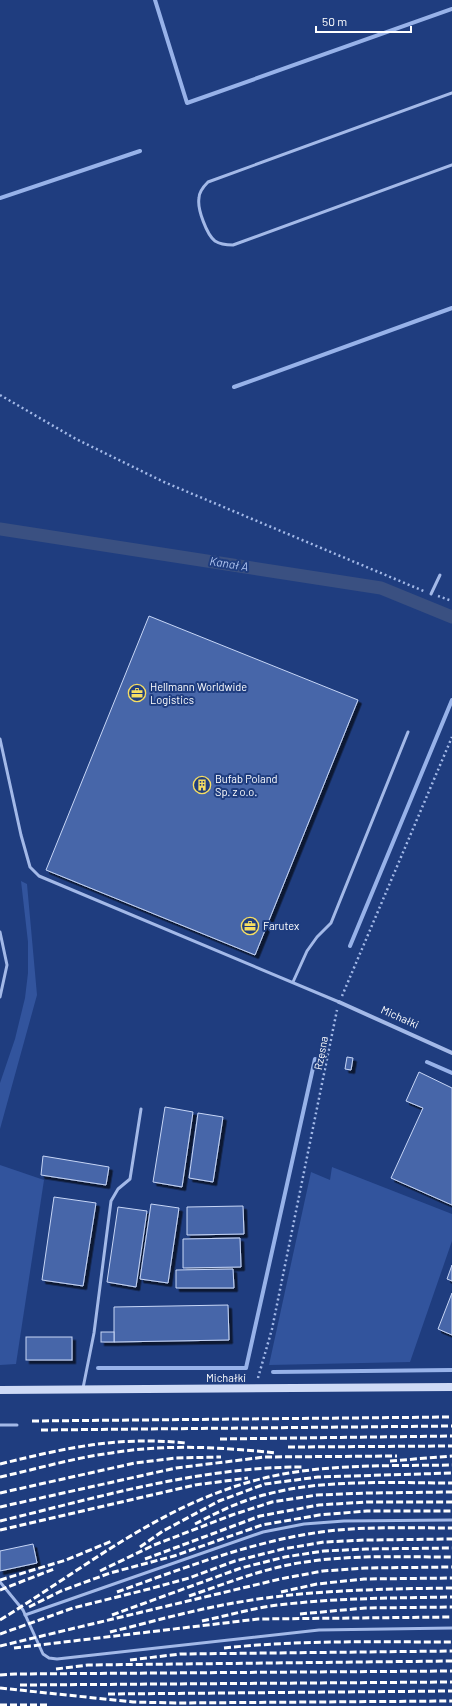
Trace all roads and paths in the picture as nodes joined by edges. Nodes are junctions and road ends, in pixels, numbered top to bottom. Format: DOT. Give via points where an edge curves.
graph roads {
  1 [pos="452,93"];
  2 [pos="452,165"];
  3 [pos="0,395"];
  4 [pos="440,575"];
  5 [pos="431,594"];
  6 [pos="452,601"];
  7 [pos="408,732"];
  8 [pos="452,737"];
  9 [pos="0,739"];
  10 [pos="0,932"];
  11 [pos="293,982"];
  12 [pos="0,997"];
  13 [pos="339,1002"];
  14 [pos="452,1053"];
  15 [pos="141,1109"];
  16 [pos="452,1387"];
  17 [pos="258,1388"];
  18 [pos="83,1389"];
  19 [pos="0,1390"];
  20 [pos="17,1425"];
  21 [pos="0,1426"];
  22 [pos="452,1520"];
  23 [pos="0,1582"];
  24 [pos="25,1615"];
  25 [pos="452,1628"];
  1 -- 2 [label="lane" via="208,182 198,199 209,236 224,245 233,245"];
  3 -- 5 [label="path" via="76,439 164,482"];
  4 -- 5 [label="lane"];
  5 -- 6 [label="path"];
  7 -- 11 [label="lane" via="331,923 307,951"];
  8 -- 13 [label="path, Rzęsna"];
  9 -- 11 [label="lane" via="28,861 39,876"];
  10 -- 12 [label="lane" via="7,965"];
  11 -- 13 [label="lane"];
  13 -- 14 [label="street, Michałki"];
  13 -- 17 [label="path, Rzęsna"];
  15 -- 18 [label="lane" via="130,1179 118,1189 112,1201 94,1333"];
  16 -- 17 [label="street, Michałki"];
  17 -- 18 [label="street, Michałki"];
  18 -- 19 [label="street, Michałki"];
  20 -- 21 [label="lane"];
  22 -- 24 [label="lane" via="344,1521 304,1524 263,1532"];
  23 -- 24 [label="lane"];
  24 -- 25 [label="lane" via="43,1654 58,1659 319,1630"];
}
